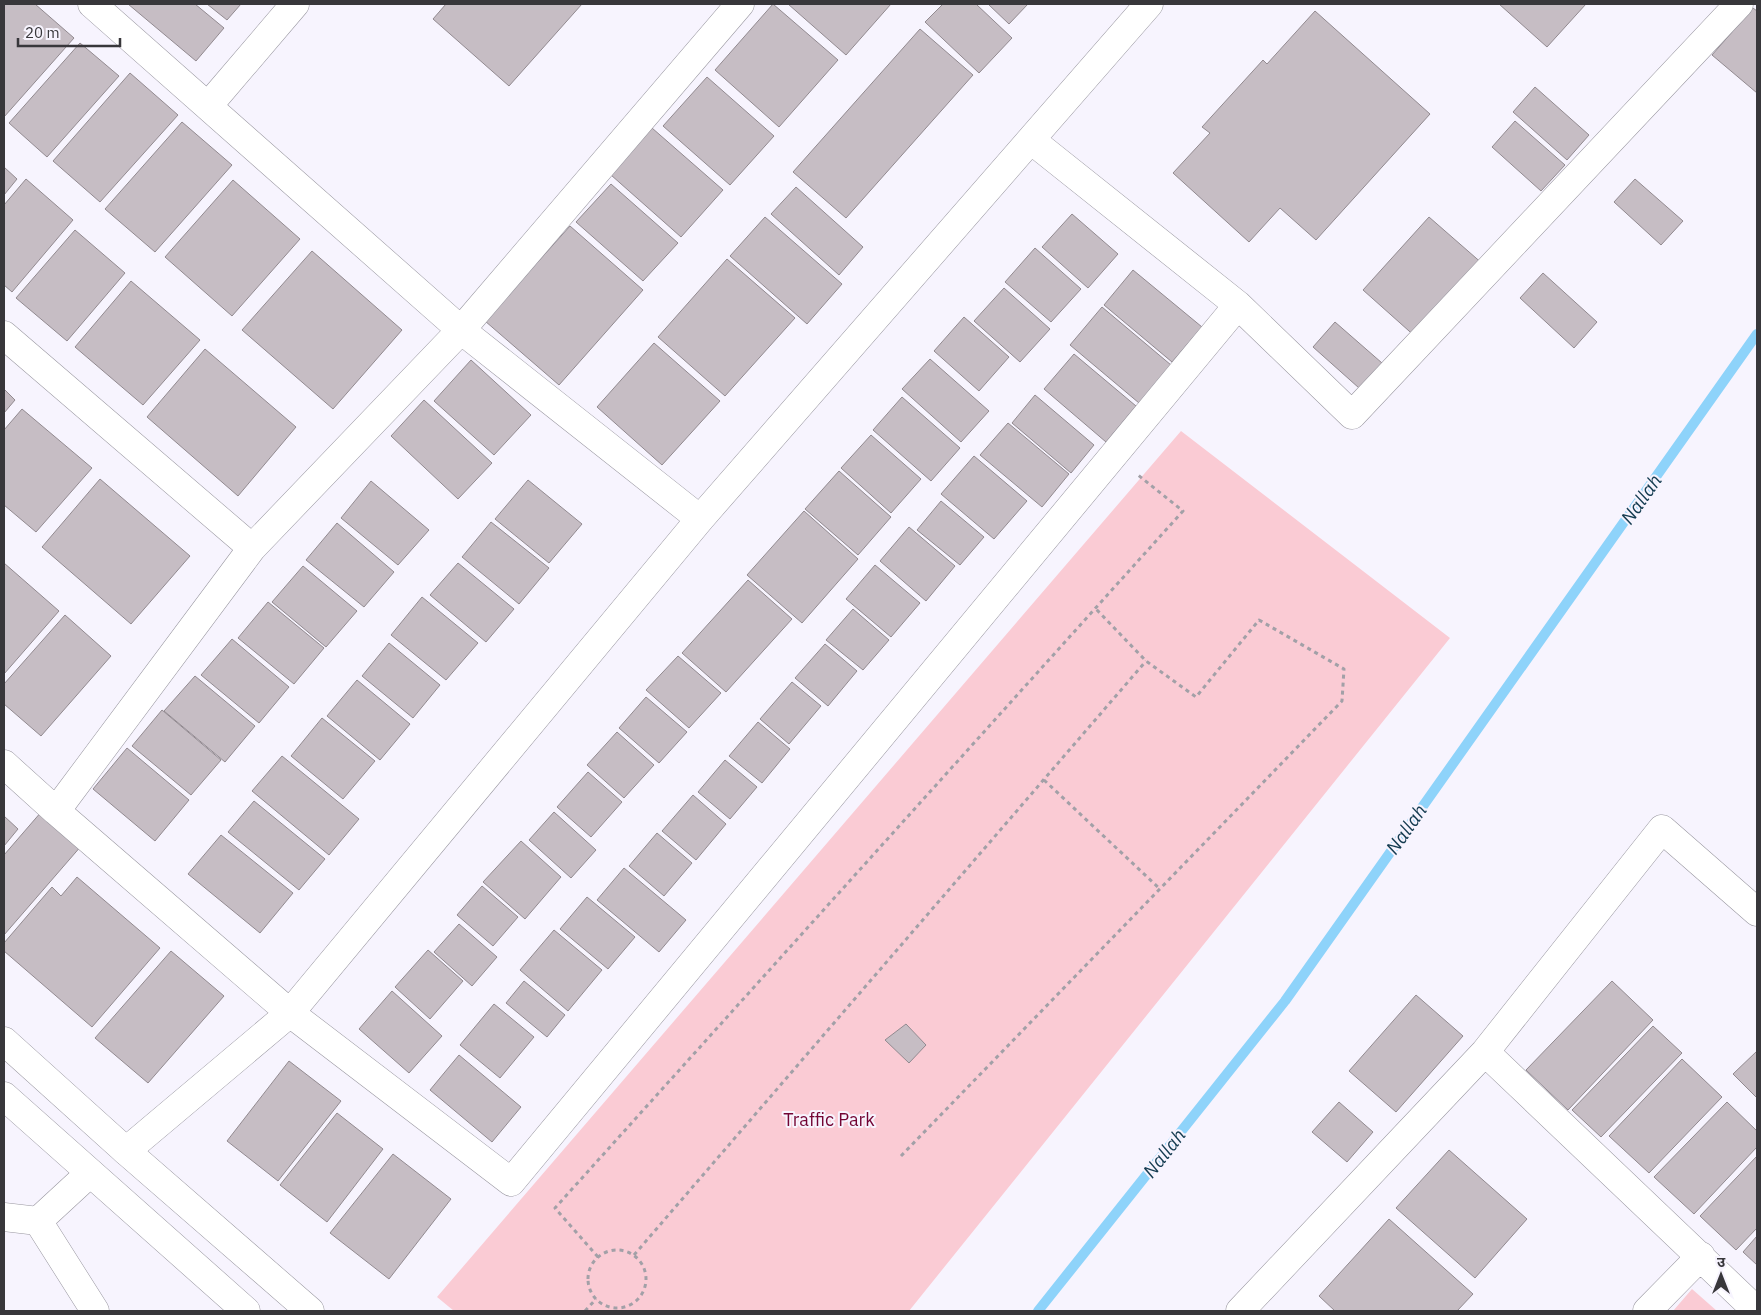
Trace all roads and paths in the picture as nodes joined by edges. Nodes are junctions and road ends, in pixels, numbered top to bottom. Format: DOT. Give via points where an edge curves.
graph roads {
  1 [pos="92,4"];
  2 [pos="295,4"];
  3 [pos="740,4"];
  4 [pos="1149,4"];
  5 [pos="1739,4"];
  6 [pos="208,106"];
  7 [pos="1031,140"];
  8 [pos="1238,305"];
  9 [pos="461,330"];
  10 [pos="4,335"];
  11 [pos="1114,455"];
  12 [pos="700,519"];
  13 [pos="252,548"];
  14 [pos="1096,608"];
  15 [pos="1146,661"];
  16 [pos="4,764"];
  17 [pos="1044,780"];
  18 [pos="56,811"];
  19 [pos="1160,889"];
  20 [pos="1757,912"];
  21 [pos="290,1013"];
  22 [pos="4,1041"];
  23 [pos="1485,1052"];
  24 [pos="4,1096"];
  25 [pos="126,1150"];
  26 [pos="901,1156"];
  27 [pos="90,1173"];
  28 [pos="4,1217"];
  29 [pos="38,1221"];
  30 [pos="634,1255"];
  31 [pos="1701,1256"];
  32 [pos="598,1257"];
  33 [pos="596,1299"];
  34 [pos="95,1311"];
  35 [pos="246,1311"];
  36 [pos="310,1311"];
  37 [pos="585,1311"];
  38 [pos="1240,1311"];
  39 [pos="1647,1311"];
  40 [pos="1757,1311"];
  1 -- 6 [label="street"];
  2 -- 6 [label="street"];
  3 -- 9 [label="street"];
  4 -- 7 [label="street"];
  5 -- 8 [label="street" via="1352,415"];
  6 -- 9 [label="street"];
  7 -- 8 [label="street"];
  7 -- 12 [label="street"];
  8 -- 11 [label="street"];
  9 -- 12 [label="street"];
  9 -- 13 [label="street"];
  10 -- 13 [label="street"];
  11 -- 14 [label="path" via="1183,511"];
  11 -- 21 [label="street" via="511,1182"];
  12 -- 21 [label="street"];
  13 -- 18 [label="street"];
  14 -- 15 [label="path"];
  14 -- 32 [label="path" via="555,1208"];
  15 -- 17 [label="path"];
  15 -- 19 [label="path" via="1196,697 1259,620 1344,669 1342,701"];
  16 -- 18 [label="street"];
  17 -- 19 [label="path"];
  17 -- 30 [label="path"];
  18 -- 21 [label="street"];
  19 -- 26 [label="path"];
  20 -- 23 [label="street" via="1662,829"];
  21 -- 25 [label="street"];
  22 -- 25 [label="street"];
  23 -- 31 [label="street"];
  23 -- 38 [label="street"];
  24 -- 27 [label="street"];
  25 -- 36 [label="street"];
  27 -- 29 [label="street"];
  27 -- 35 [label="street"];
  28 -- 29 [label="street"];
  29 -- 34 [label="street"];
  30 -- 32 [label="path" via="616,1250"];
  30 -- 33 [label="path" via="646,1270 640,1298 622,1307 613,1307"];
  31 -- 39 [label="street"];
  31 -- 40 [label="street"];
  32 -- 33 [label="path" via="592,1264 588,1282"];
  33 -- 37 [label="path"];
}
